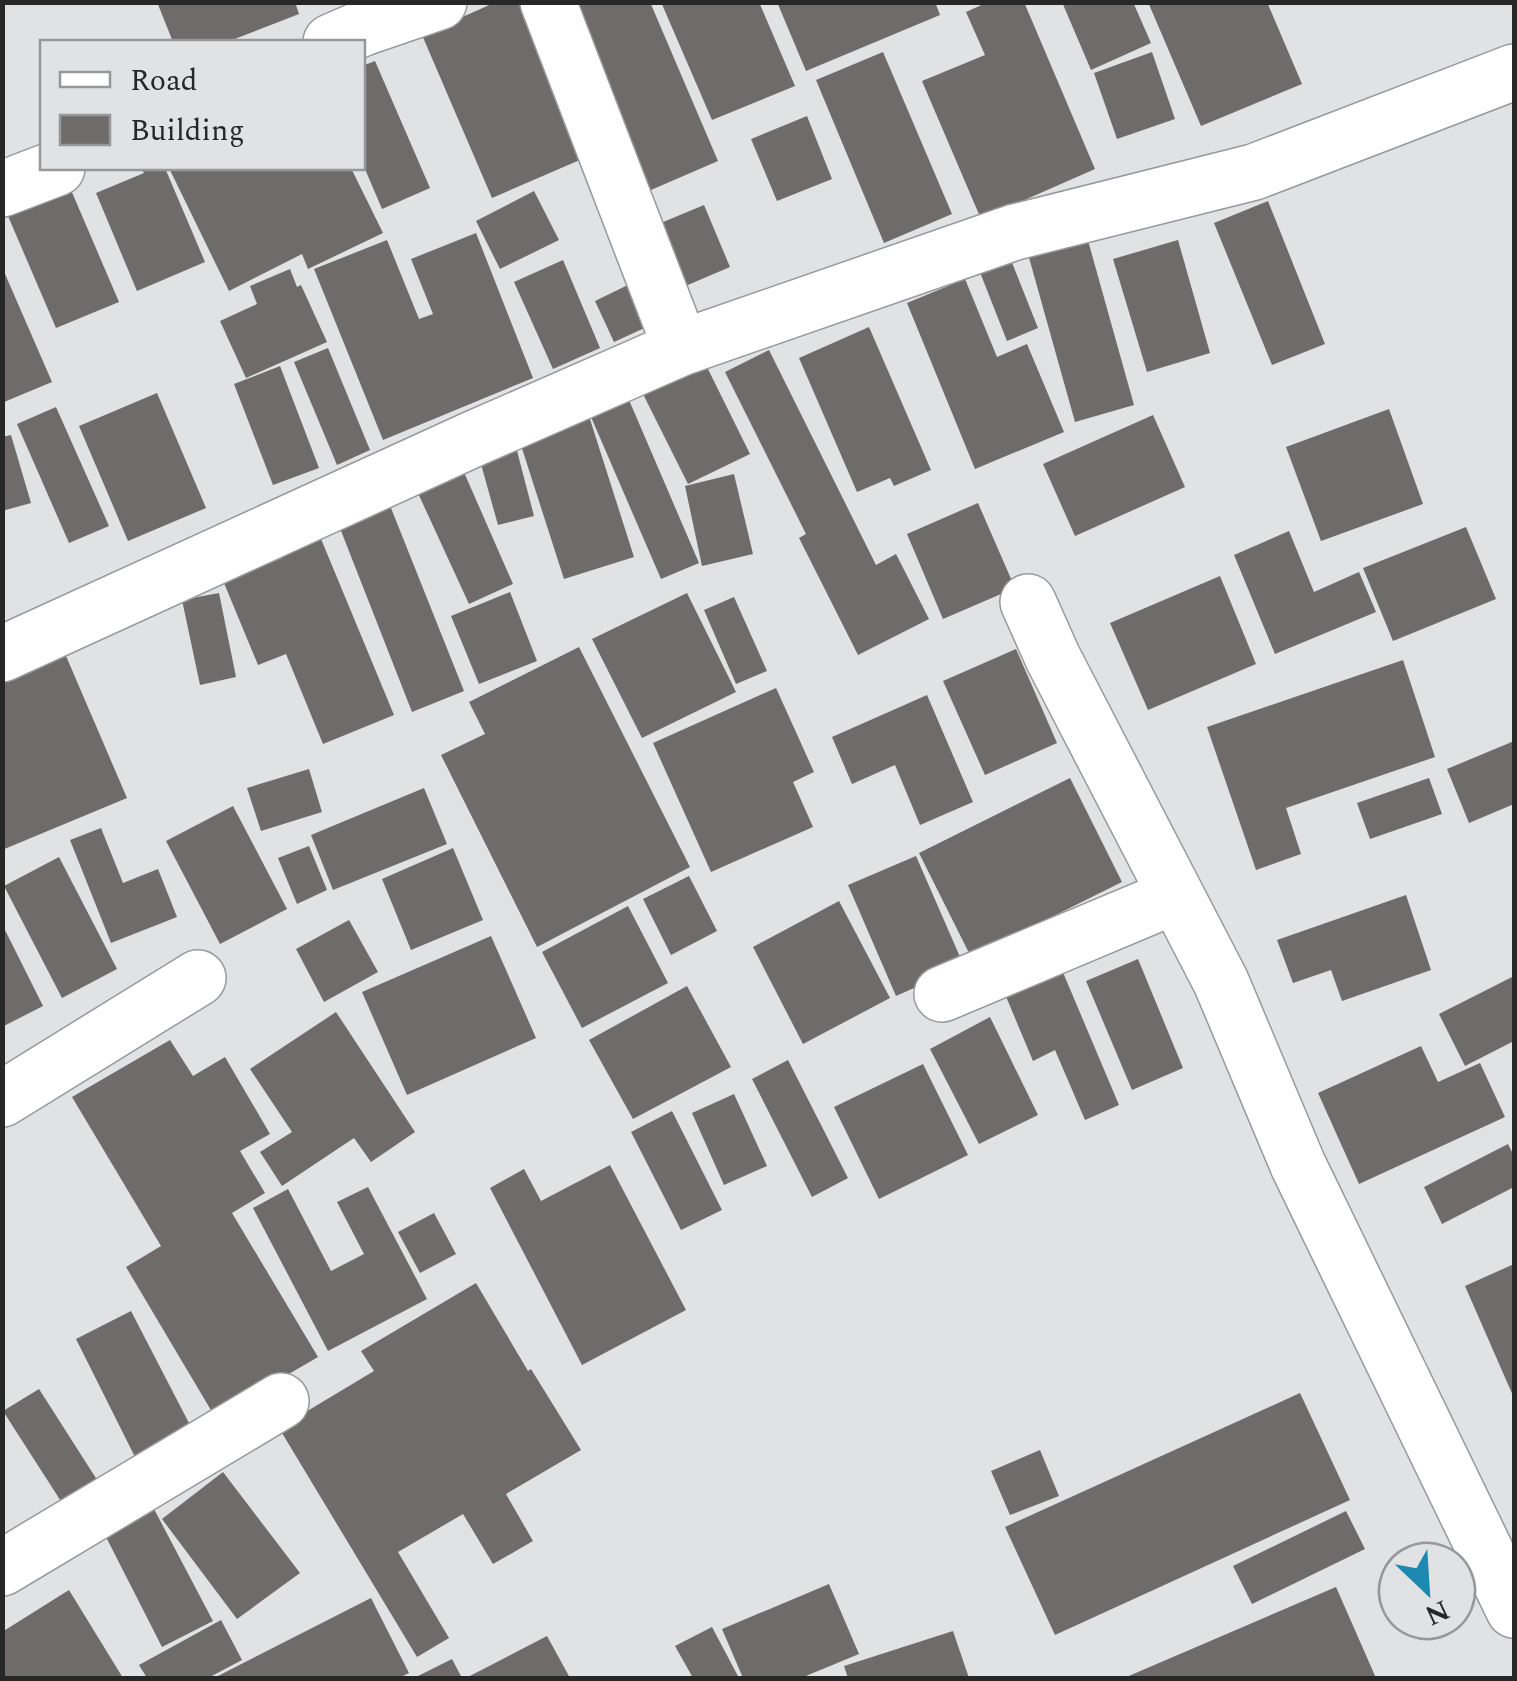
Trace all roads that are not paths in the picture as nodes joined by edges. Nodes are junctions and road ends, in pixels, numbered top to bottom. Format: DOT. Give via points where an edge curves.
graph roads {
  1 [pos="440,2"];
  2 [pos="548,2"];
  3 [pos="336,40"];
  4 [pos="1514,72"];
  5 [pos="52,170"];
  6 [pos="2,189"];
  7 [pos="681,348"];
  8 [pos="1028,602"];
  9 [pos="2,654"];
  10 [pos="1175,896"];
  11 [pos="198,978"];
  12 [pos="942,994"];
  13 [pos="2,1099"];
  14 [pos="281,1401"];
  15 [pos="2,1568"];
  16 [pos="1514,1610"];
  1 -- 3 [label="street"];
  2 -- 7 [label="street"];
  4 -- 7 [label="street" via="1254,172 1015,232"];
  5 -- 6 [label="street"];
  7 -- 9 [label="street"];
  8 -- 10 [label="street"];
  10 -- 12 [label="street"];
  10 -- 16 [label="street"];
  11 -- 13 [label="street"];
  14 -- 15 [label="street"];
}
